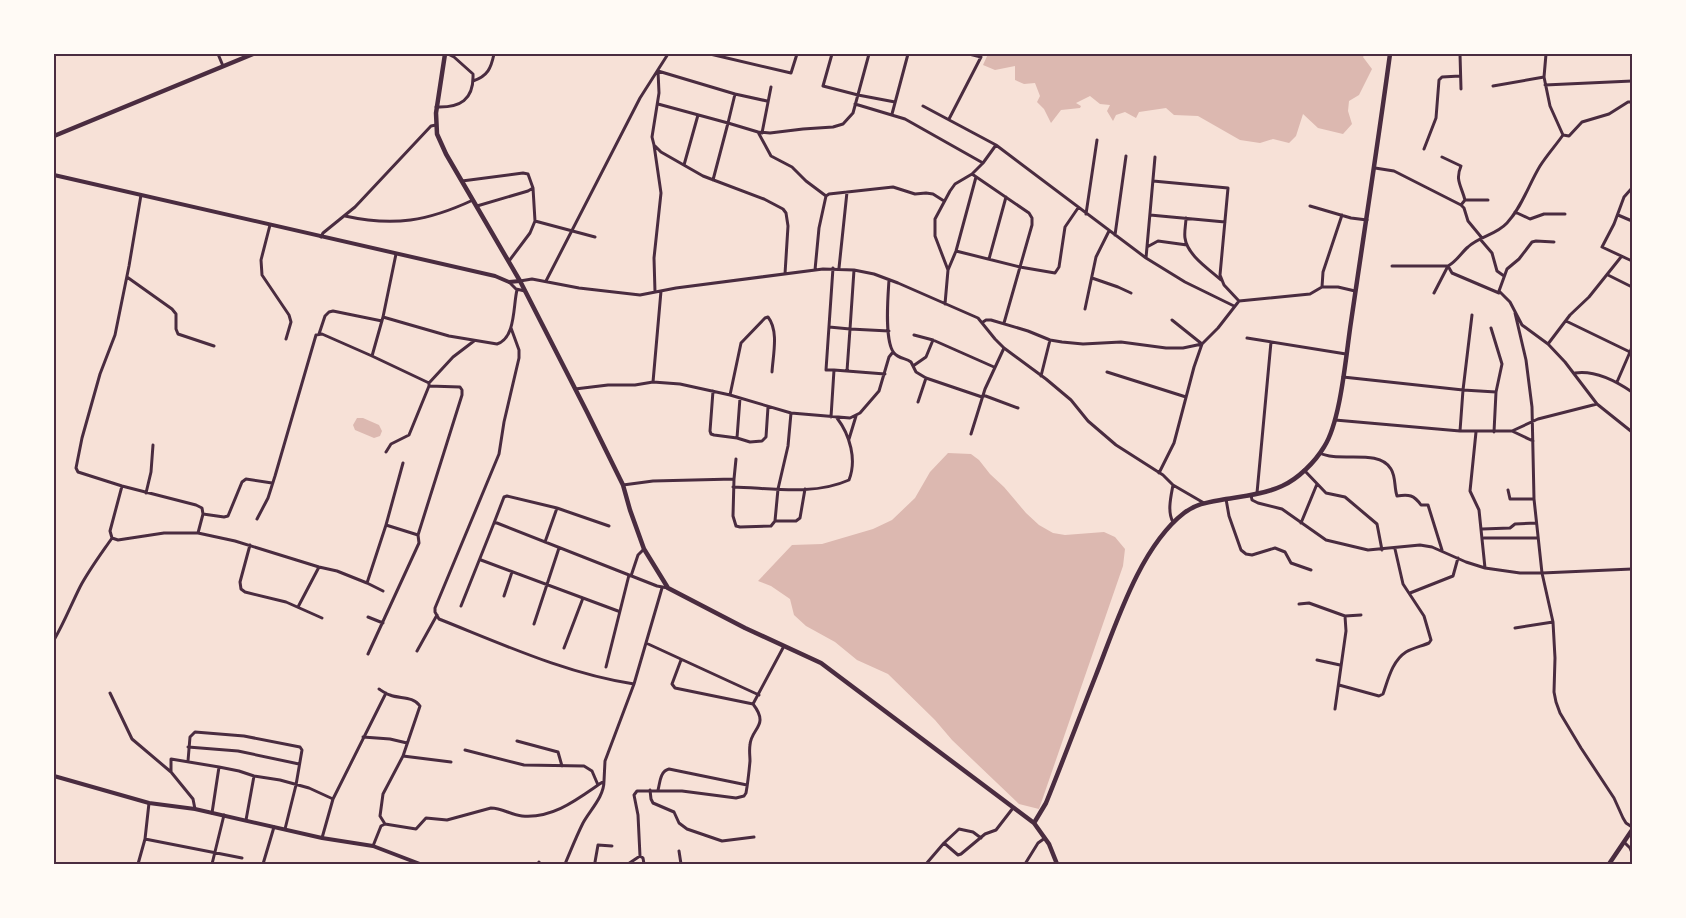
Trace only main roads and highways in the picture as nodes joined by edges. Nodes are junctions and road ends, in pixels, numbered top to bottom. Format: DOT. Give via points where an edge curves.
graph roads {
  1 [pos="253,54"];
  2 [pos="447,54"];
  3 [pos="1390,54"];
  4 [pos="54,136"];
  5 [pos="1034,823"];
  6 [pos="1632,828"];
  7 [pos="1057,864"];
  8 [pos="1609,864"];
  1 -- 4 [label="main road"];
  2 -- 5 [label="main road" via="436,107 437,134 525,290 623,485 644,549 668,588 821,663"];
  3 -- 5 [label="main road" via="1346,354 1335,420 1325,446 1304,469 1282,486 1195,506 1174,522 1148,554 1118,620 1046,803"];
  5 -- 7 [label="main road"];
  6 -- 8 [label="main road"];
}
